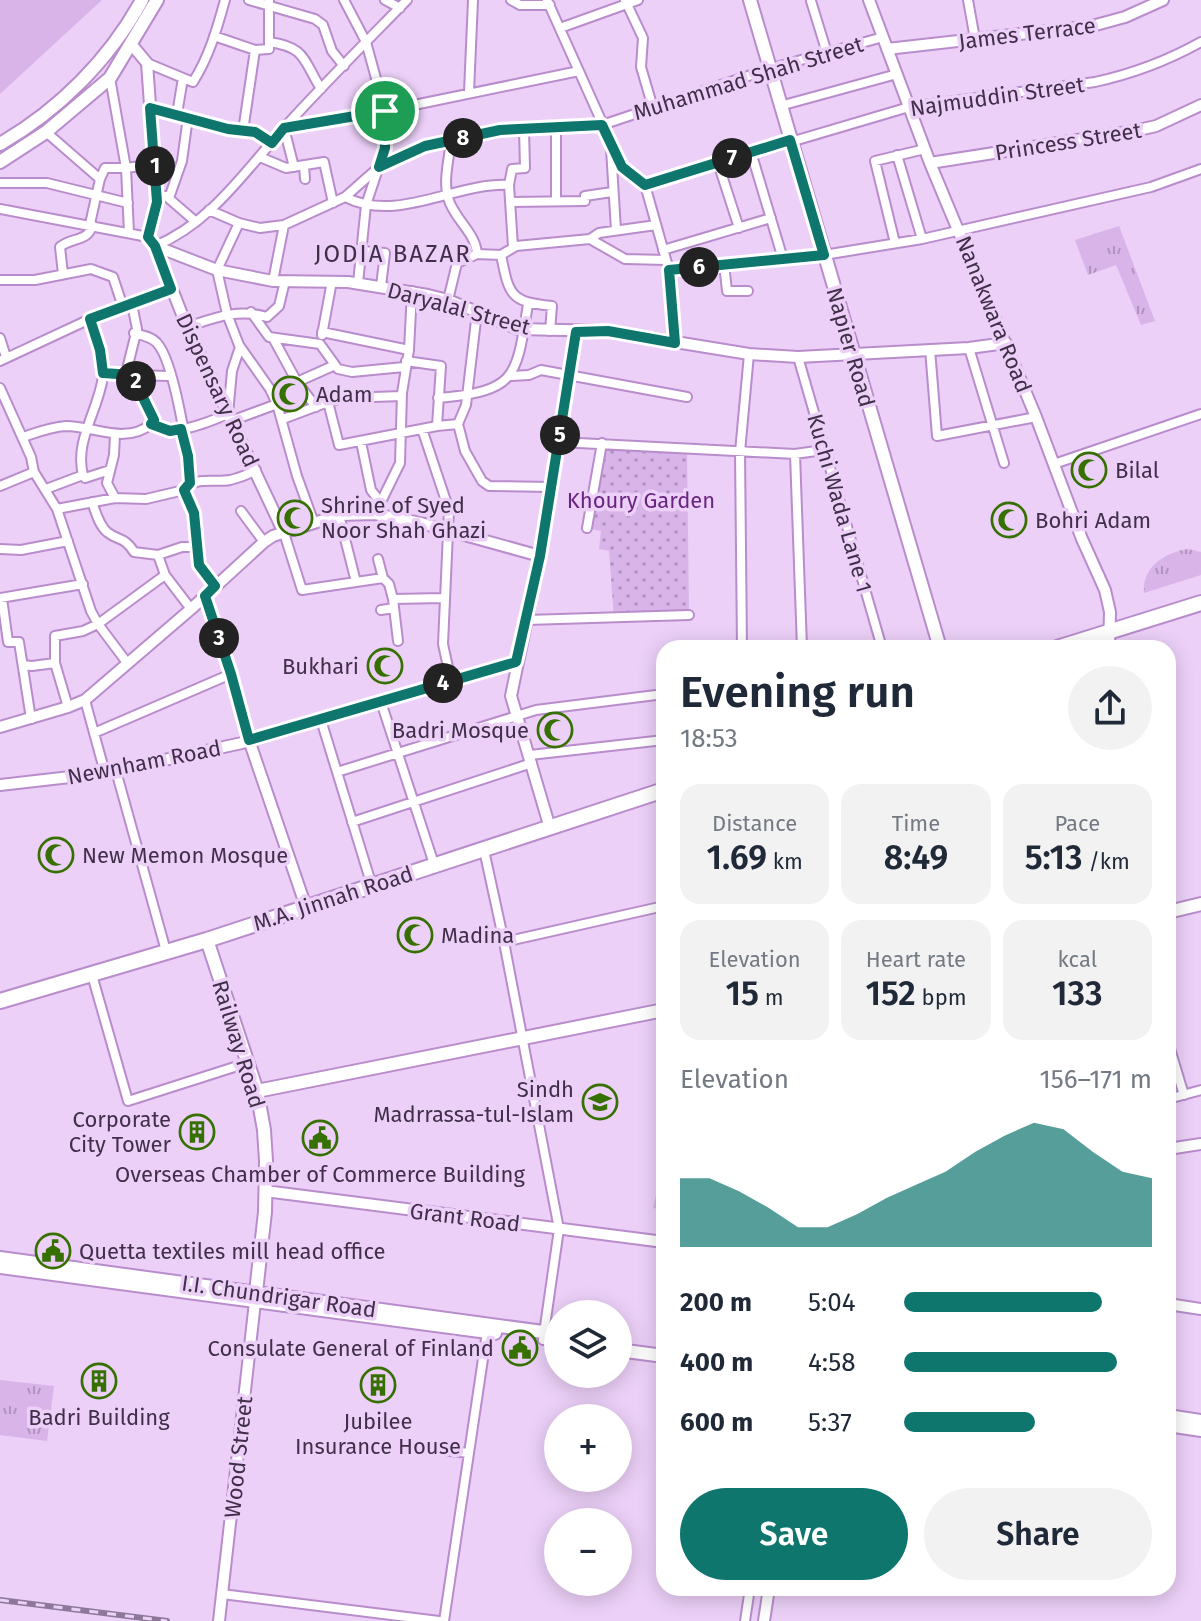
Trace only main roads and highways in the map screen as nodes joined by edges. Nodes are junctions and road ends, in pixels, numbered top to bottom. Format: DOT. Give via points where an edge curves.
graph roads {
  1 [pos="142,0"];
  2 [pos="157,0"];
  3 [pos="750,0"];
  4 [pos="0,144"];
  5 [pos="0,162"];
  6 [pos="1201,603"];
  7 [pos="938,640"];
  8 [pos="1081,640"];
  9 [pos="656,793"];
  10 [pos="1201,904"];
  11 [pos="1176,910"];
  12 [pos="207,940"];
  13 [pos="0,1001"];
  14 [pos="656,1012"];
  15 [pos="257,1091"];
  16 [pos="0,1258"];
  17 [pos="0,1267"];
  18 [pos="256,1297"];
  19 [pos="543,1336"];
  20 [pos="632,1344"];
  21 [pos="656,1347"];
  22 [pos="632,1352"];
  23 [pos="656,1355"];
  24 [pos="1176,1417"];
  25 [pos="1201,1421"];
  26 [pos="1176,1425"];
  27 [pos="1201,1430"];
  1 -- 4 [label="main road" via="100,62 56,107"];
  2 -- 5 [label="main road" via="110,78 46,132"];
  3 -- 7 [label="main road, Napier Road"];
  6 -- 8 [label="highway"];
  9 -- 12 [label="highway, M.A. Jinnah Road"];
  10 -- 11 [label="main road"];
  12 -- 13 [label="highway, M.A. Jinnah Road"];
  12 -- 15 [label="main road, Railway Road"];
  14 -- 15 [label="main road"];
  15 -- 18 [label="main road, Railway Road" via="265,1191"];
  16 -- 18 [label="main road, I.I. Chundrigar Road"];
  17 -- 18 [label="main road, I.I. Chundrigar Road"];
  18 -- 19 [label="main road, I.I. Chundrigar Road"];
  18 -- 19 [label="main road, I.I. Chundrigar Road"];
  20 -- 21 [label="main road"];
  22 -- 23 [label="main road"];
  24 -- 25 [label="main road"];
  26 -- 27 [label="main road"];
}
